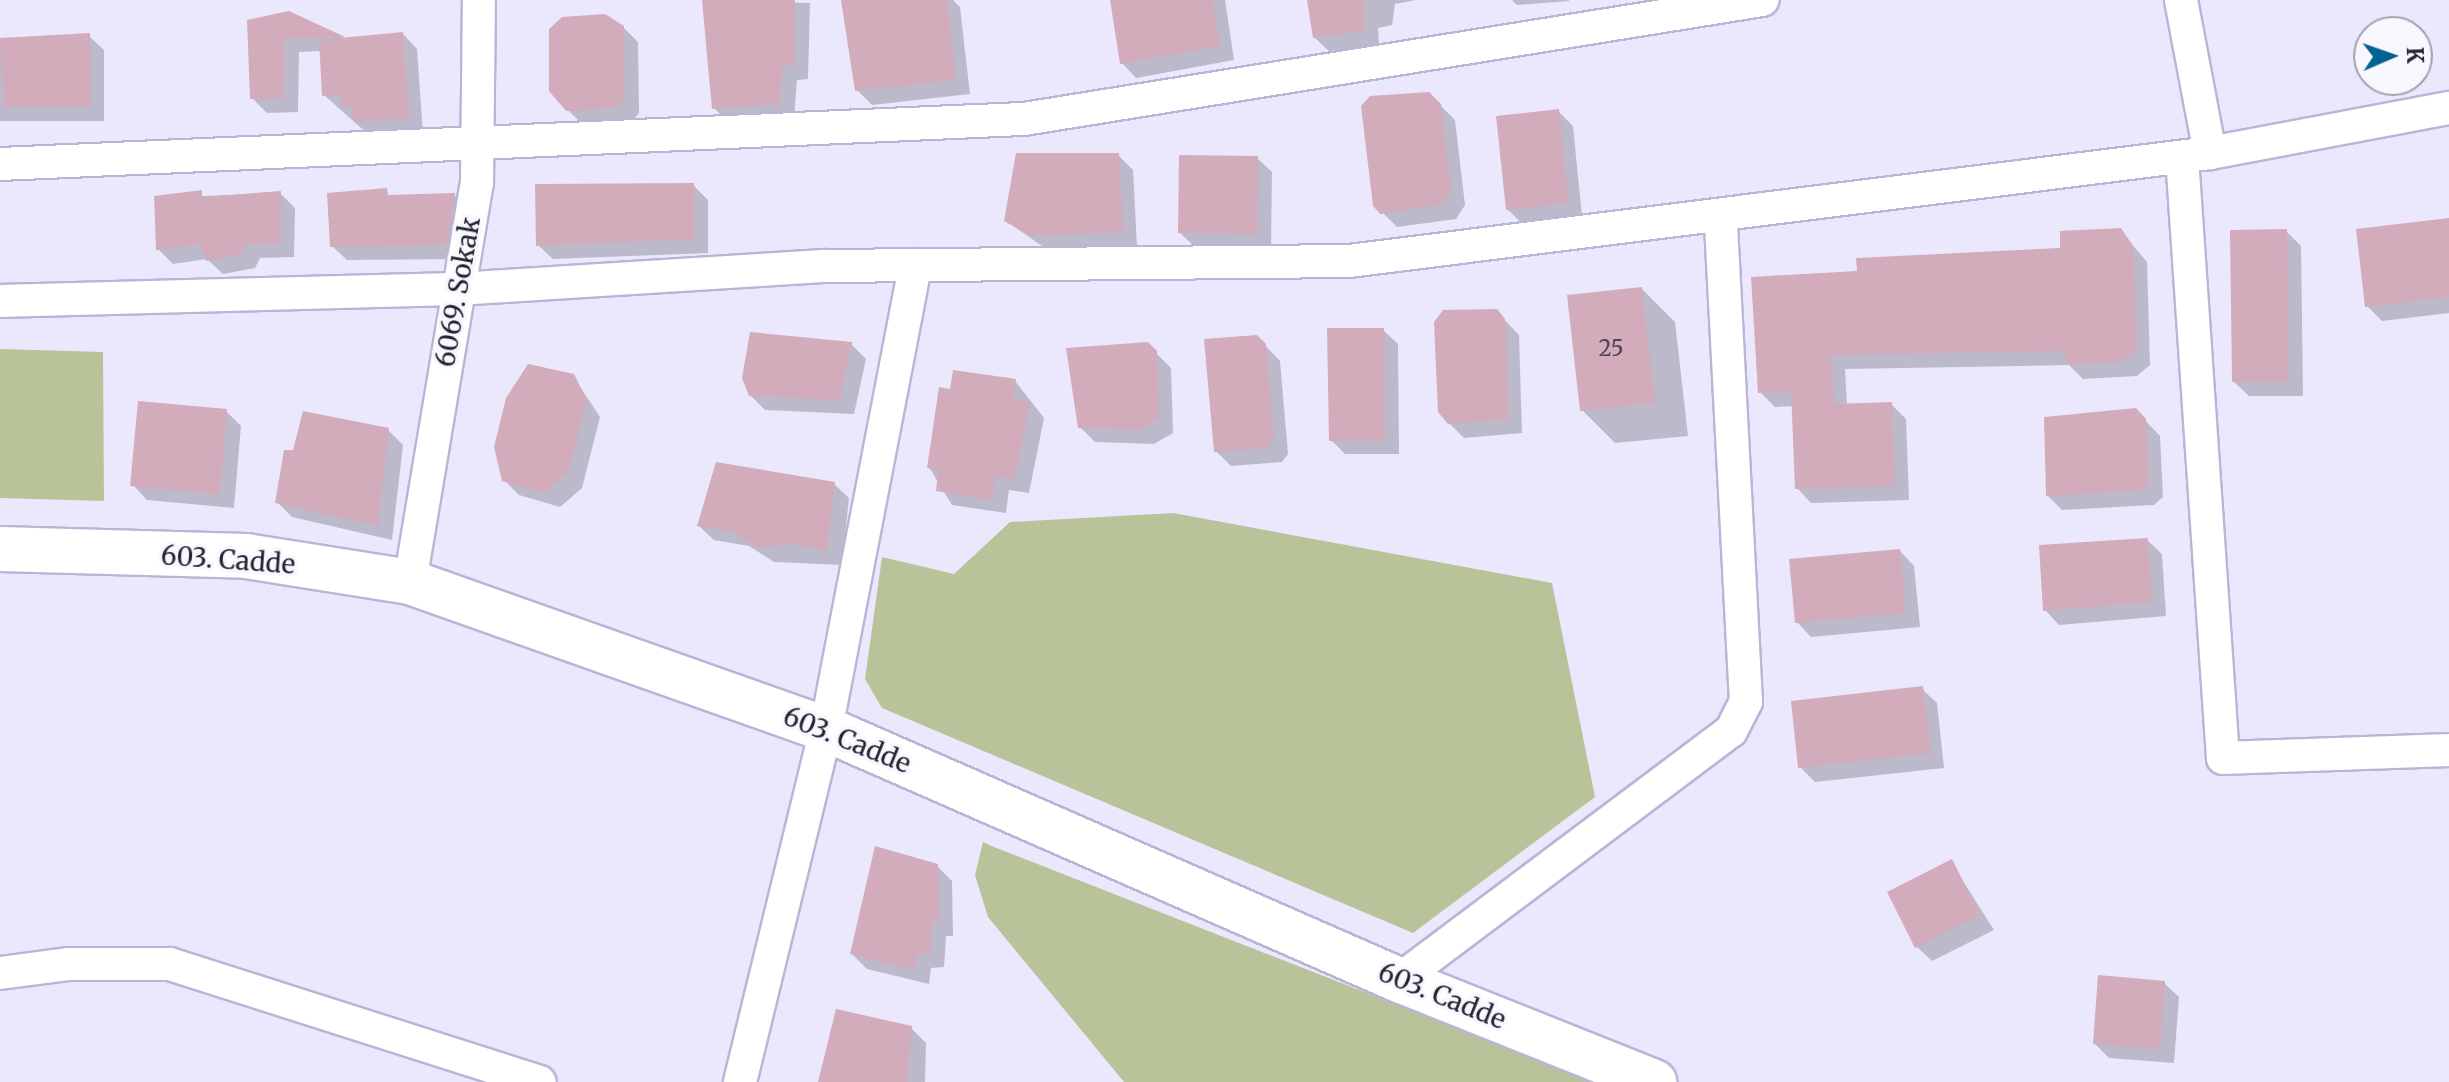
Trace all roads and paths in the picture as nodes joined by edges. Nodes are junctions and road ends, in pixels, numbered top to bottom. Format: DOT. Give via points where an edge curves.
graph roads {
  1 [pos="479,0"];
  2 [pos="1762,0"];
  3 [pos="2181,0"];
  4 [pos="2449,108"];
  5 [pos="477,145"];
  6 [pos="2196,155"];
  7 [pos="0,164"];
  8 [pos="1721,220"];
  9 [pos="915,265"];
  10 [pos="457,289"];
  11 [pos="0,301"];
  12 [pos="0,549"];
  13 [pos="410,582"];
  14 [pos="826,729"];
  15 [pos="2449,750"];
  16 [pos="0,973"];
  17 [pos="1399,980"];
  18 [pos="540,1082"];
  19 [pos="740,1082"];
  20 [pos="1654,1082"];
  1 -- 5 [label="street, 6069. Sokak"];
  2 -- 5 [label="street" via="1024,119"];
  3 -- 6 [label="street"];
  4 -- 6 [label="street"];
  5 -- 7 [label="street"];
  5 -- 10 [label="street, 6069. Sokak"];
  6 -- 8 [label="street"];
  6 -- 15 [label="street" via="2223,758"];
  8 -- 9 [label="street" via="1349,261"];
  8 -- 17 [label="street" via="1746,702 1731,731"];
  9 -- 10 [label="street"];
  9 -- 14 [label="street"];
  10 -- 11 [label="street"];
  10 -- 13 [label="street, 6069. Sokak"];
  12 -- 13 [label="street, 603. Cadde" via="246,556"];
  13 -- 14 [label="street, 603. Cadde"];
  14 -- 17 [label="street, 603. Cadde"];
  14 -- 19 [label="street"];
  16 -- 18 [label="street" via="69,964 170,964"];
  17 -- 20 [label="street, 603. Cadde"];
}
